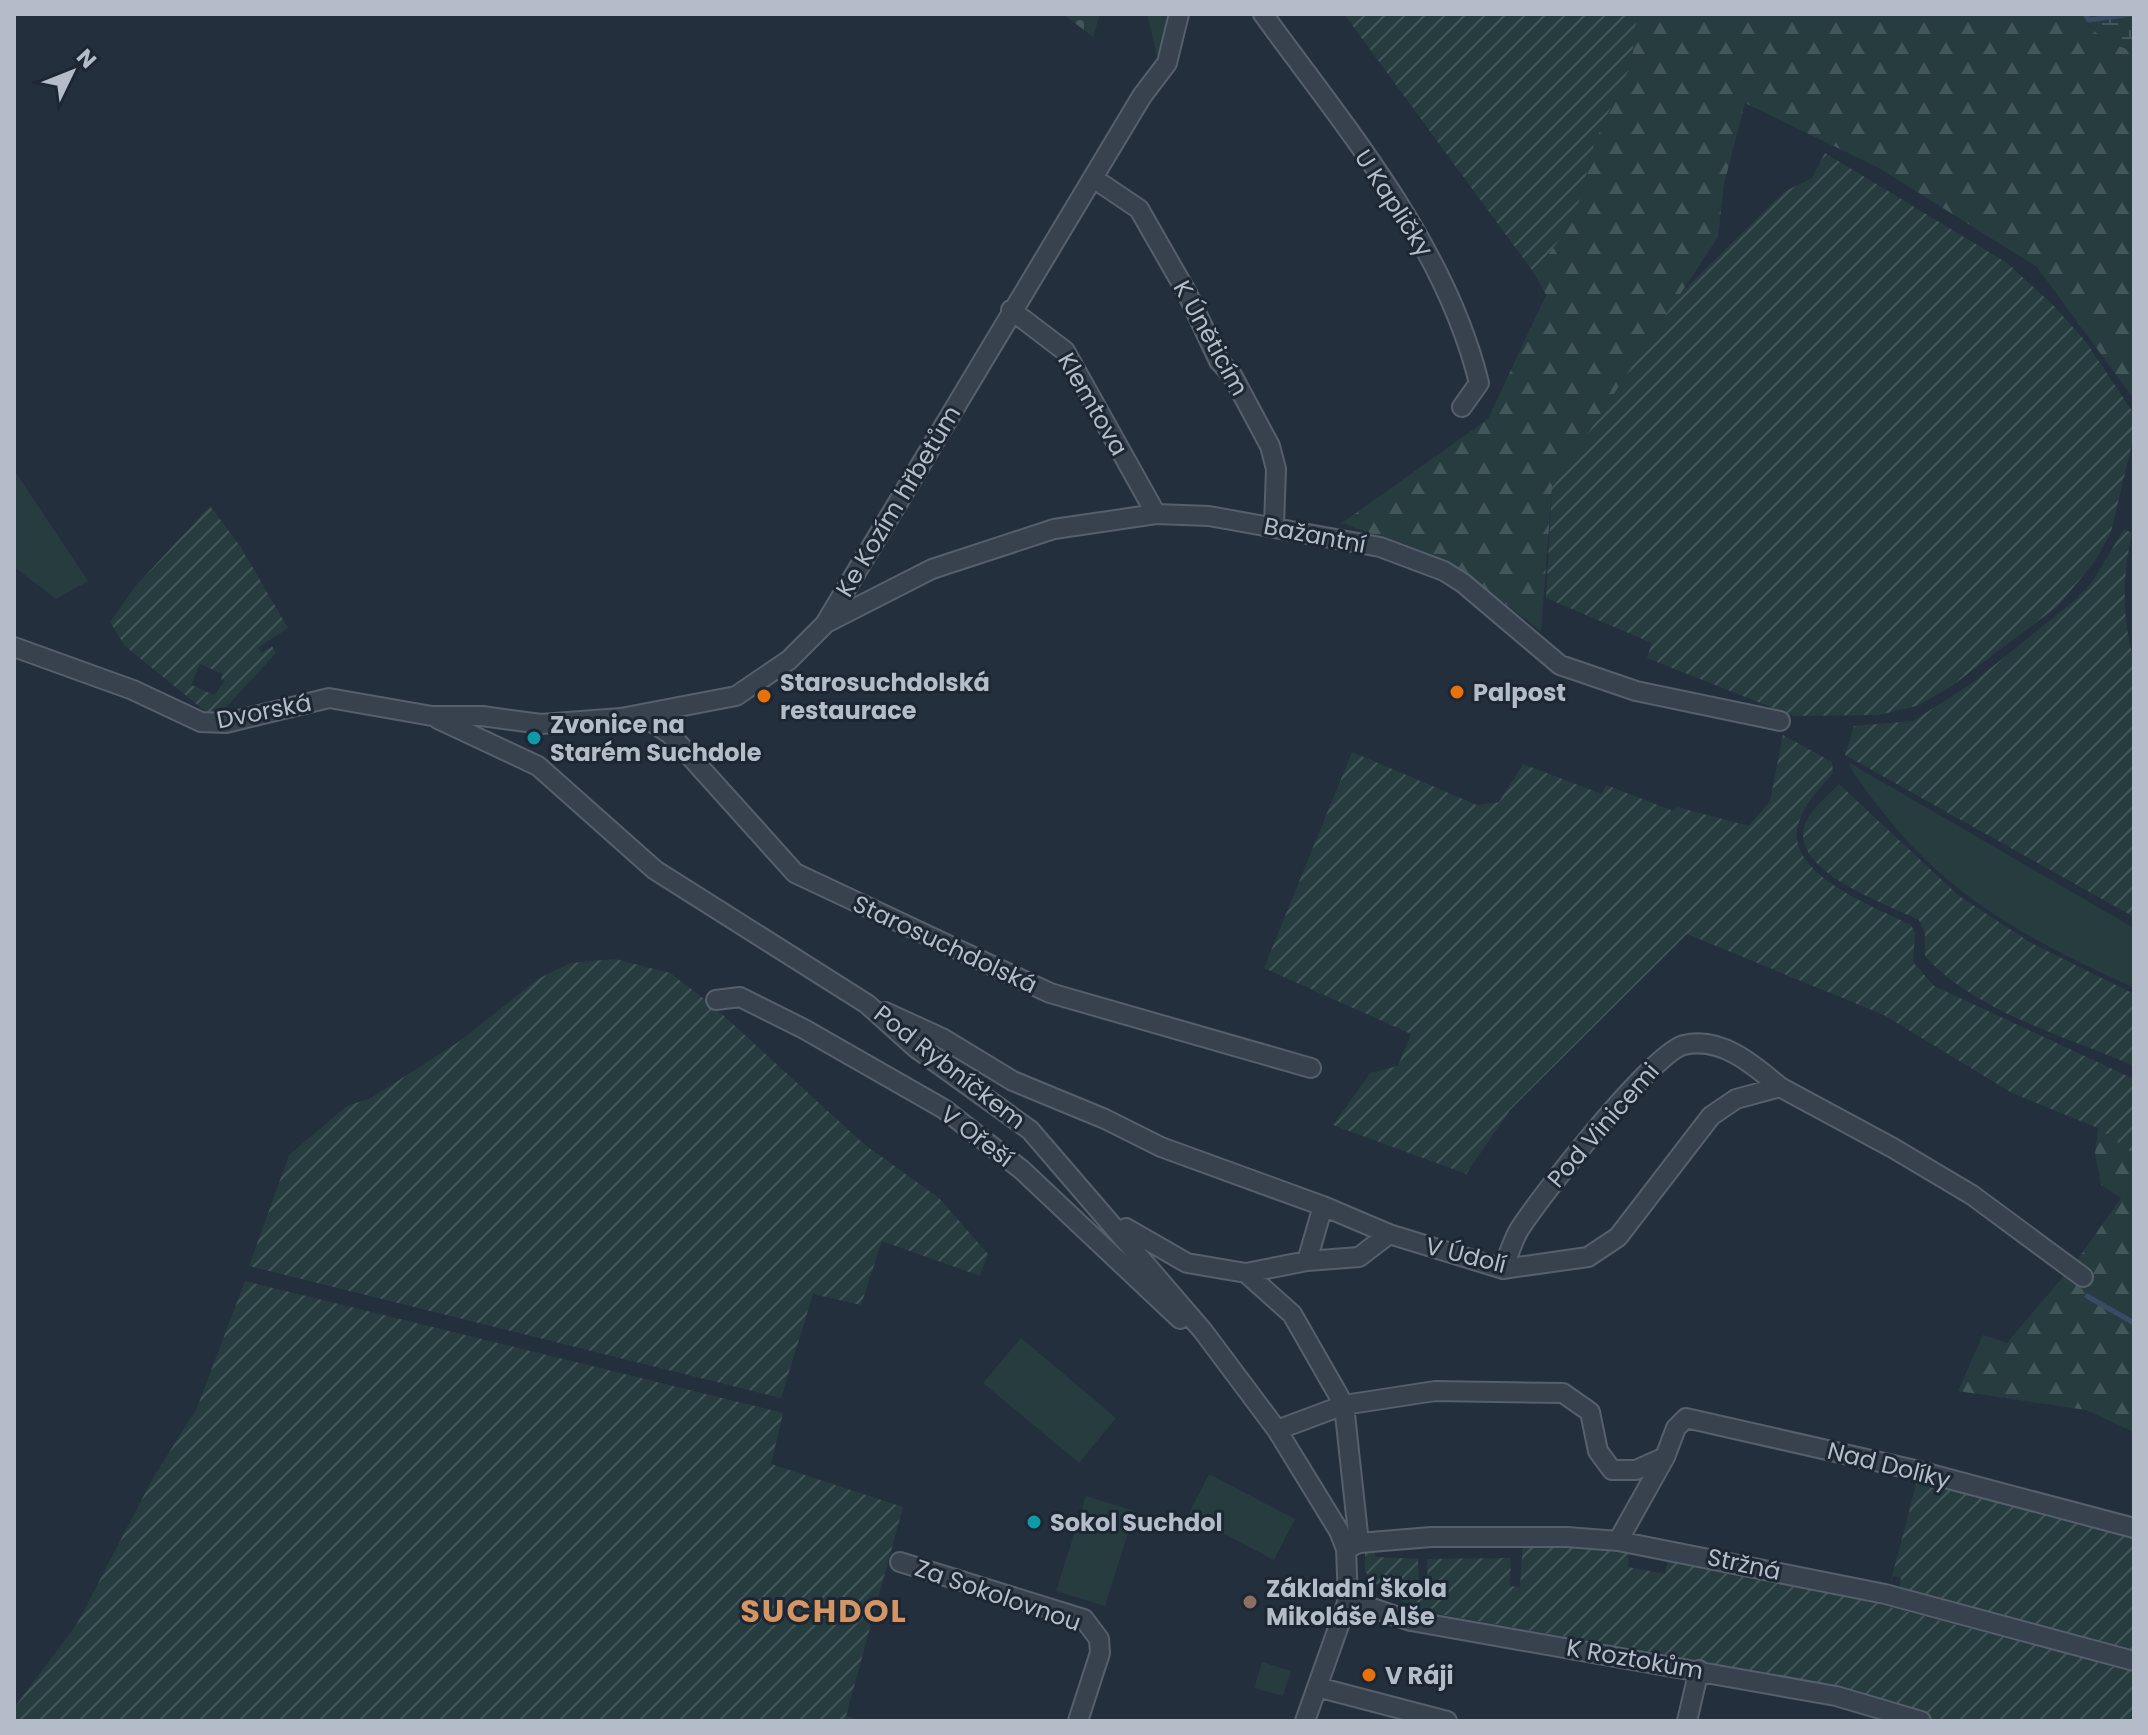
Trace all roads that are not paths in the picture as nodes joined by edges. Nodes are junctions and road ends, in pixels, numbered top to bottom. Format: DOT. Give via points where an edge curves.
graph roads {
  1 [pos="1179,14"];
  2 [pos="1263,14"];
  3 [pos="1093,178"];
  4 [pos="1011,310"];
  5 [pos="1462,407"];
  6 [pos="1156,514"];
  7 [pos="1274,525"];
  8 [pos="825,624"];
  9 [pos="14,647"];
  10 [pos="641,715"];
  11 [pos="432,716"];
  12 [pos="1780,721"];
  13 [pos="716,1000"];
  14 [pos="867,1004"];
  15 [pos="1311,1068"];
  16 [pos="1780,1087"];
  17 [pos="1323,1206"];
  18 [pos="1101,1209"];
  19 [pos="1389,1234"];
  20 [pos="1307,1261"];
  21 [pos="1503,1269"];
  22 [pos="1246,1273"];
  23 [pos="2083,1277"];
  24 [pos="1203,1331"];
  25 [pos="1344,1405"];
  26 [pos="1277,1430"];
  27 [pos="1665,1457"];
  28 [pos="2134,1528"];
  29 [pos="1618,1541"];
  30 [pos="1352,1546"];
  31 [pos="900,1562"];
  32 [pos="1348,1600"];
  33 [pos="2134,1661"];
  34 [pos="1699,1670"];
  35 [pos="1317,1687"];
  36 [pos="1078,1721"];
  37 [pos="1305,1721"];
  38 [pos="1447,1721"];
  39 [pos="1687,1721"];
  40 [pos="1921,1721"];
  1 -- 3 [label="street, Ke Kozím hřbetům" via="1167,63"];
  2 -- 5 [label="street, U Kapličky" via="1432,261 1479,383"];
  3 -- 4 [label="street, Ke Kozím hřbetům"];
  3 -- 7 [label="street, K Úněticím" via="1139,209 1270,446 1276,469"];
  4 -- 6 [label="street, Klemtova" via="1065,351"];
  4 -- 8 [label="street, Ke Kozím hřbetům"];
  6 -- 7 [label="street, Bažantní"];
  6 -- 8 [label="street, Bažantní" via="1054,529 982,551 932,569"];
  7 -- 12 [label="street, Bažantní" via="1380,547 1444,571 1560,665 1636,691"];
  8 -- 10 [label="street, Ke Kozím hřbetům" via="789,660 736,696"];
  9 -- 11 [label="street, Dvorská" via="133,690 201,722 226,723 329,698"];
  10 -- 11 [label="street, Ke Kozím hřbetům" via="541,724"];
  10 -- 15 [label="street, Starosuchdolská" via="670,734 795,873 1050,993"];
  11 -- 14 [label="street, Pod Rybníčkem" via="538,766 655,870"];
  13 -- 24 [label="street, V Ořeší" via="740,997 944,1109 1022,1170 1183,1321"];
  14 -- 17 [label="street, V Údolí" via="942,1038 1013,1081 1161,1147"];
  14 -- 18 [label="street, Pod Rybníčkem" via="916,1048 1030,1130"];
  16 -- 21 [label="street, V Údolí" via="1736,1099 1711,1116 1603,1250 1588,1257"];
  16 -- 21 [label="street, Pod Vinicemi" via="1751,1062 1715,1045 1683,1045 1657,1061 1546,1189 1517,1234"];
  16 -- 23 [label="street" via="1972,1195"];
  17 -- 19 [label="street, V Údolí"];
  17 -- 20 [label="street"];
  18 -- 22 [label="street" via="1147,1243 1187,1263"];
  18 -- 24 [label="street, Pod Rybníčkem"];
  19 -- 20 [label="street" via="1359,1257"];
  19 -- 21 [label="street, V Údolí"];
  20 -- 22 [label="street"];
  22 -- 25 [label="street" via="1292,1314"];
  24 -- 26 [label="street, Pod Rybníčkem"];
  25 -- 26 [label="street"];
  25 -- 27 [label="street" via="1435,1391 1563,1393 1590,1412 1598,1451 1612,1470 1636,1470"];
  25 -- 30 [label="street"];
  26 -- 30 [label="street, Pod Rybníčkem"];
  27 -- 28 [label="street, Nad Dolíky" via="1676,1428 1686,1418 1699,1418"];
  27 -- 29 [label="street, Nad Dolíky"];
  29 -- 30 [label="street, Stržná" via="1431,1537"];
  29 -- 33 [label="street, Stržná" via="1885,1594"];
  30 -- 32 [label="street"];
  31 -- 36 [label="street, Za Sokolovnou" via="1084,1619 1099,1639 1100,1653"];
  32 -- 34 [label="street, K Roztokům" via="1411,1621"];
  32 -- 35 [label="street"];
  34 -- 39 [label="street"];
  34 -- 40 [label="street, K Roztokům" via="1836,1696"];
  35 -- 37 [label="street"];
  35 -- 38 [label="street"];
}
